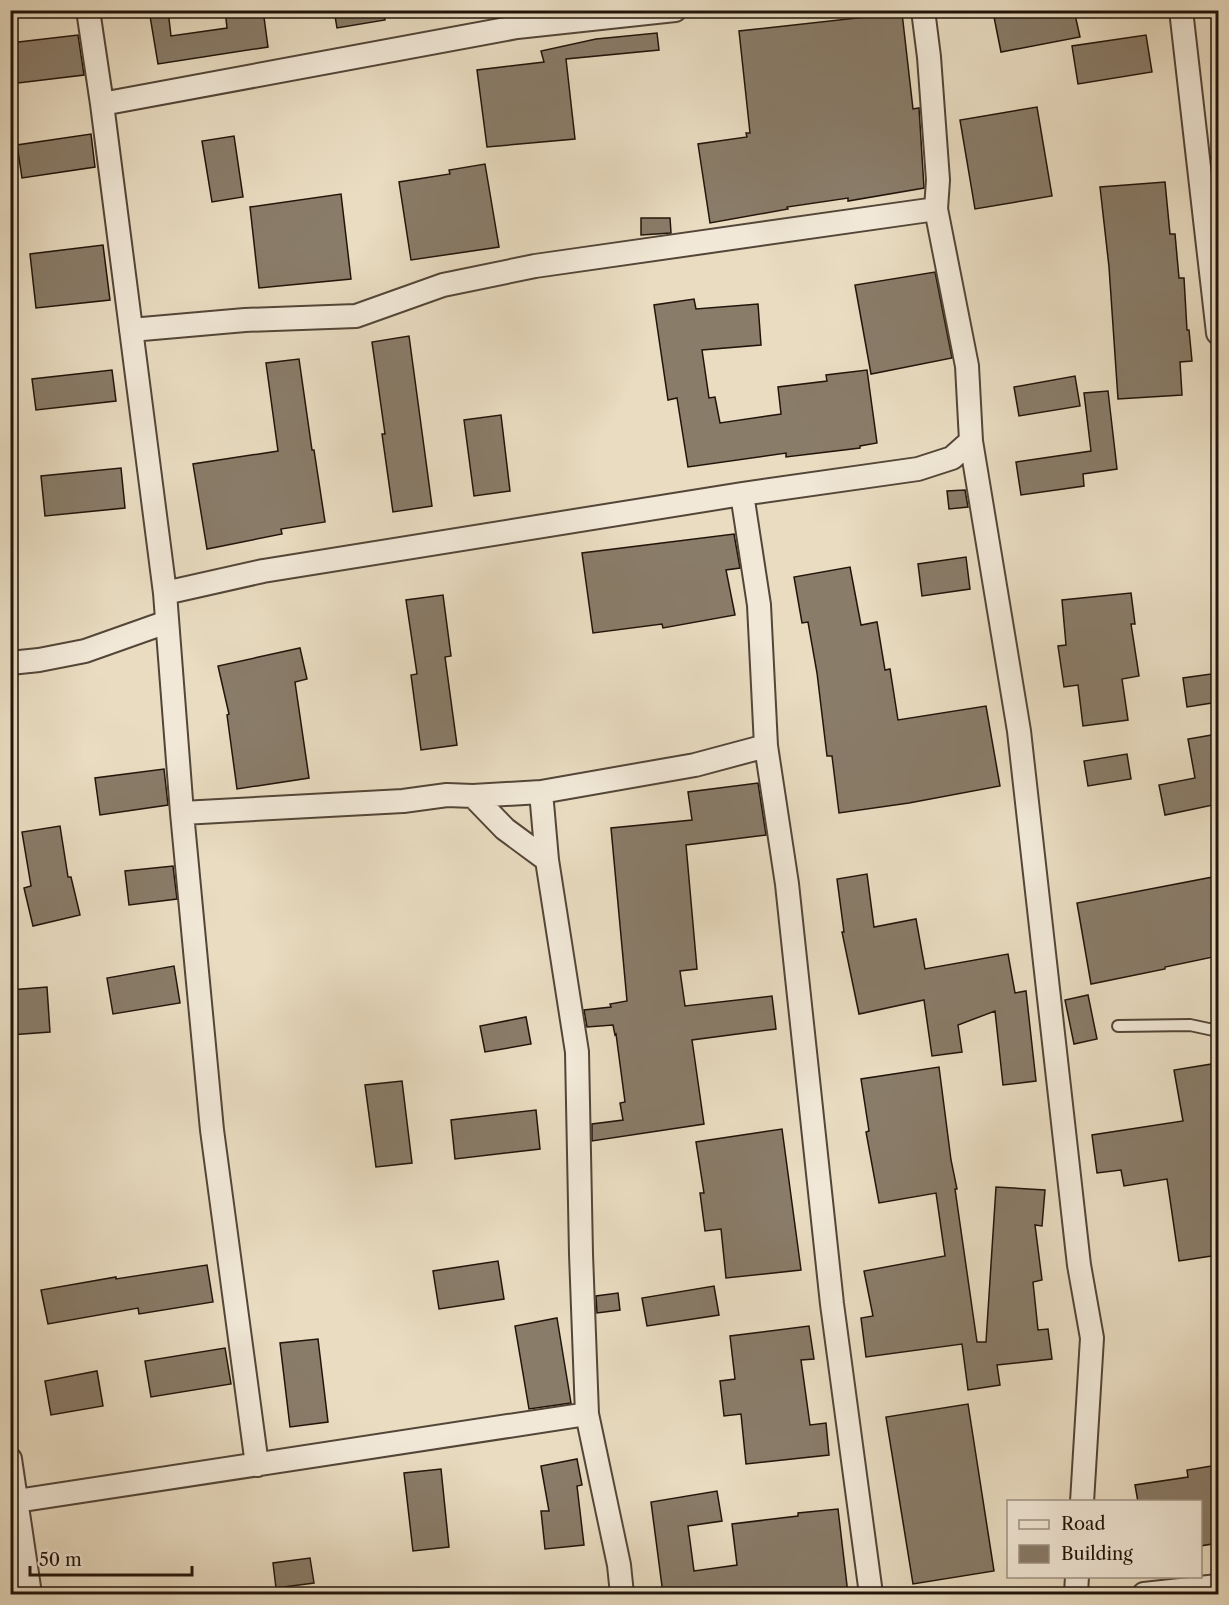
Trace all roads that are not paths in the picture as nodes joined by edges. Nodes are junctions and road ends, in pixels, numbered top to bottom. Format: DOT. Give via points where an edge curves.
graph roads {
  1 [pos="88,10"];
  2 [pos="675,10"];
  3 [pos="923,10"];
  4 [pos="1181,10"];
  5 [pos="102,104"];
  6 [pos="936,209"];
  7 [pos="130,330"];
  8 [pos="1218,333"];
  9 [pos="971,441"];
  10 [pos="742,494"];
  11 [pos="165,593"];
  12 [pos="167,622"];
  13 [pos="10,663"];
  14 [pos="766,746"];
  15 [pos="541,792"];
  16 [pos="473,796"];
  17 [pos="182,813"];
  18 [pos="547,860"];
  19 [pos="1118,1026"];
  20 [pos="1218,1031"];
  21 [pos="586,1414"];
  22 [pos="10,1459"];
  23 [pos="257,1465"];
  24 [pos="1083,1500"];
  25 [pos="13,1502"];
  26 [pos="1077,1578"];
  27 [pos="1218,1586"];
  28 [pos="30,1594"];
  29 [pos="622,1594"];
  30 [pos="871,1594"];
  31 [pos="1076,1594"];
  32 [pos="1144,1594"];
  1 -- 5 [label="street"];
  2 -- 5 [label="street" via="517,27"];
  3 -- 6 [label="street" via="938,180"];
  4 -- 8 [label="street"];
  5 -- 7 [label="street"];
  6 -- 7 [label="street" via="535,266 443,285 356,316"];
  6 -- 9 [label="street" via="967,366"];
  7 -- 11 [label="street"];
  9 -- 10 [label="street" via="952,458 918,469"];
  9 -- 24 [label="street" via="1019,731 1079,1265 1092,1338"];
  10 -- 11 [label="street" via="263,571"];
  10 -- 14 [label="street" via="759,604"];
  11 -- 12 [label="street"];
  12 -- 13 [label="street" via="85,651"];
  12 -- 17 [label="street"];
  14 -- 15 [label="street" via="695,765"];
  14 -- 30 [label="street" via="788,884 832,1304"];
  15 -- 16 [label="street"];
  15 -- 18 [label="street"];
  16 -- 17 [label="street"];
  16 -- 18 [label="street" via="505,829"];
  17 -- 23 [label="street" via="212,1130"];
  18 -- 21 [label="street" via="577,1052"];
  19 -- 20 [label="lane" via="1190,1025"];
  21 -- 23 [label="street"];
  21 -- 29 [label="street" via="620,1565"];
  22 -- 25 [label="street"];
  23 -- 25 [label="street"];
  25 -- 28 [label="street"];
  26 -- 31 [label="street"];
  27 -- 32 [label="street"];
}
